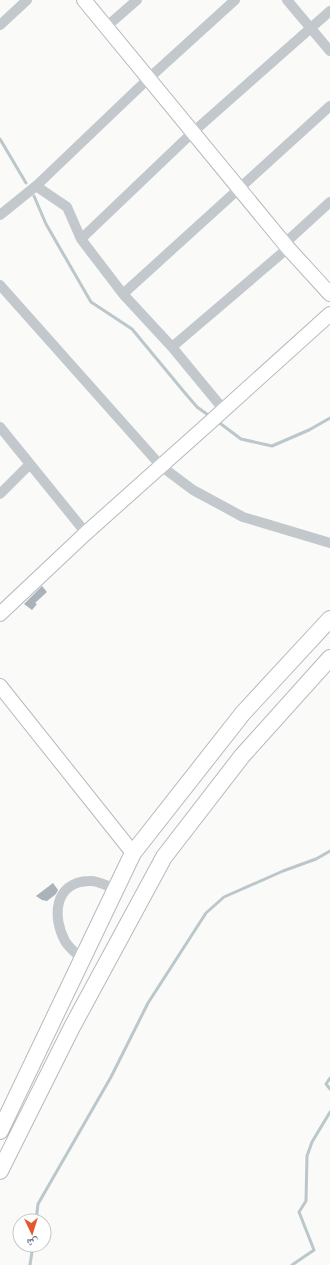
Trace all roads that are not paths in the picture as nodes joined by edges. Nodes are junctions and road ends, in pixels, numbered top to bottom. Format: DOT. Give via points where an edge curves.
graph roads {
  1 [pos="28,0"];
  2 [pos="84,0"];
  3 [pos="137,0"];
  4 [pos="235,0"];
  5 [pos="287,0"];
  6 [pos="330,11"];
  7 [pos="0,25"];
  8 [pos="106,27"];
  9 [pos="311,28"];
  10 [pos="330,51"];
  11 [pos="148,79"];
  12 [pos="330,106"];
  13 [pos="192,133"];
  14 [pos="36,186"];
  15 [pos="238,188"];
  16 [pos="330,202"];
  17 [pos="0,215"];
  18 [pos="81,239"];
  19 [pos="286,246"];
  20 [pos="0,285"];
  21 [pos="122,294"];
  22 [pos="330,294"];
  23 [pos="330,314"];
  24 [pos="172,347"];
  25 [pos="221,412"];
  26 [pos="0,427"];
  27 [pos="30,464"];
  28 [pos="161,466"];
  29 [pos="0,494"];
  30 [pos="86,533"];
  31 [pos="330,543"];
  32 [pos="0,614"];
  33 [pos="330,619"];
  34 [pos="330,658"];
  35 [pos="0,686"];
  36 [pos="133,853"];
  37 [pos="115,889"];
  38 [pos="79,966"];
  39 [pos="96,983"];
  40 [pos="0,1131"];
  41 [pos="0,1171"];
  1 -- 7 [label="street"];
  2 -- 8 [label="street"];
  3 -- 8 [label="street"];
  4 -- 11 [label="street"];
  5 -- 9 [label="street"];
  6 -- 9 [label="street"];
  8 -- 11 [label="street"];
  9 -- 10 [label="street"];
  9 -- 13 [label="street"];
  11 -- 13 [label="street"];
  11 -- 14 [label="street"];
  12 -- 15 [label="street"];
  13 -- 15 [label="street"];
  13 -- 18 [label="street"];
  14 -- 17 [label="street"];
  14 -- 18 [label="street" via="67,207"];
  15 -- 19 [label="street"];
  15 -- 21 [label="street"];
  16 -- 19 [label="street"];
  18 -- 21 [label="street"];
  19 -- 22 [label="street"];
  19 -- 24 [label="street"];
  20 -- 28 [label="street"];
  21 -- 24 [label="street"];
  23 -- 25 [label="street"];
  24 -- 25 [label="street"];
  25 -- 28 [label="street"];
  26 -- 27 [label="street"];
  27 -- 29 [label="street"];
  27 -- 30 [label="street"];
  28 -- 30 [label="street"];
  28 -- 31 [label="street" via="193,490 243,518"];
  30 -- 32 [label="street"];
  33 -- 36 [label="main road" via="243,713"];
  34 -- 39 [label="main road" via="242,756 164,857"];
  35 -- 36 [label="street"];
  36 -- 37 [label="main road"];
  37 -- 38 [label="main road"];
  37 -- 38 [label="street" via="97,882 83,882 70,887 60,898 60,928"];
  38 -- 39 [label="main road"];
  38 -- 40 [label="main road"];
  39 -- 41 [label="main road"];
}
